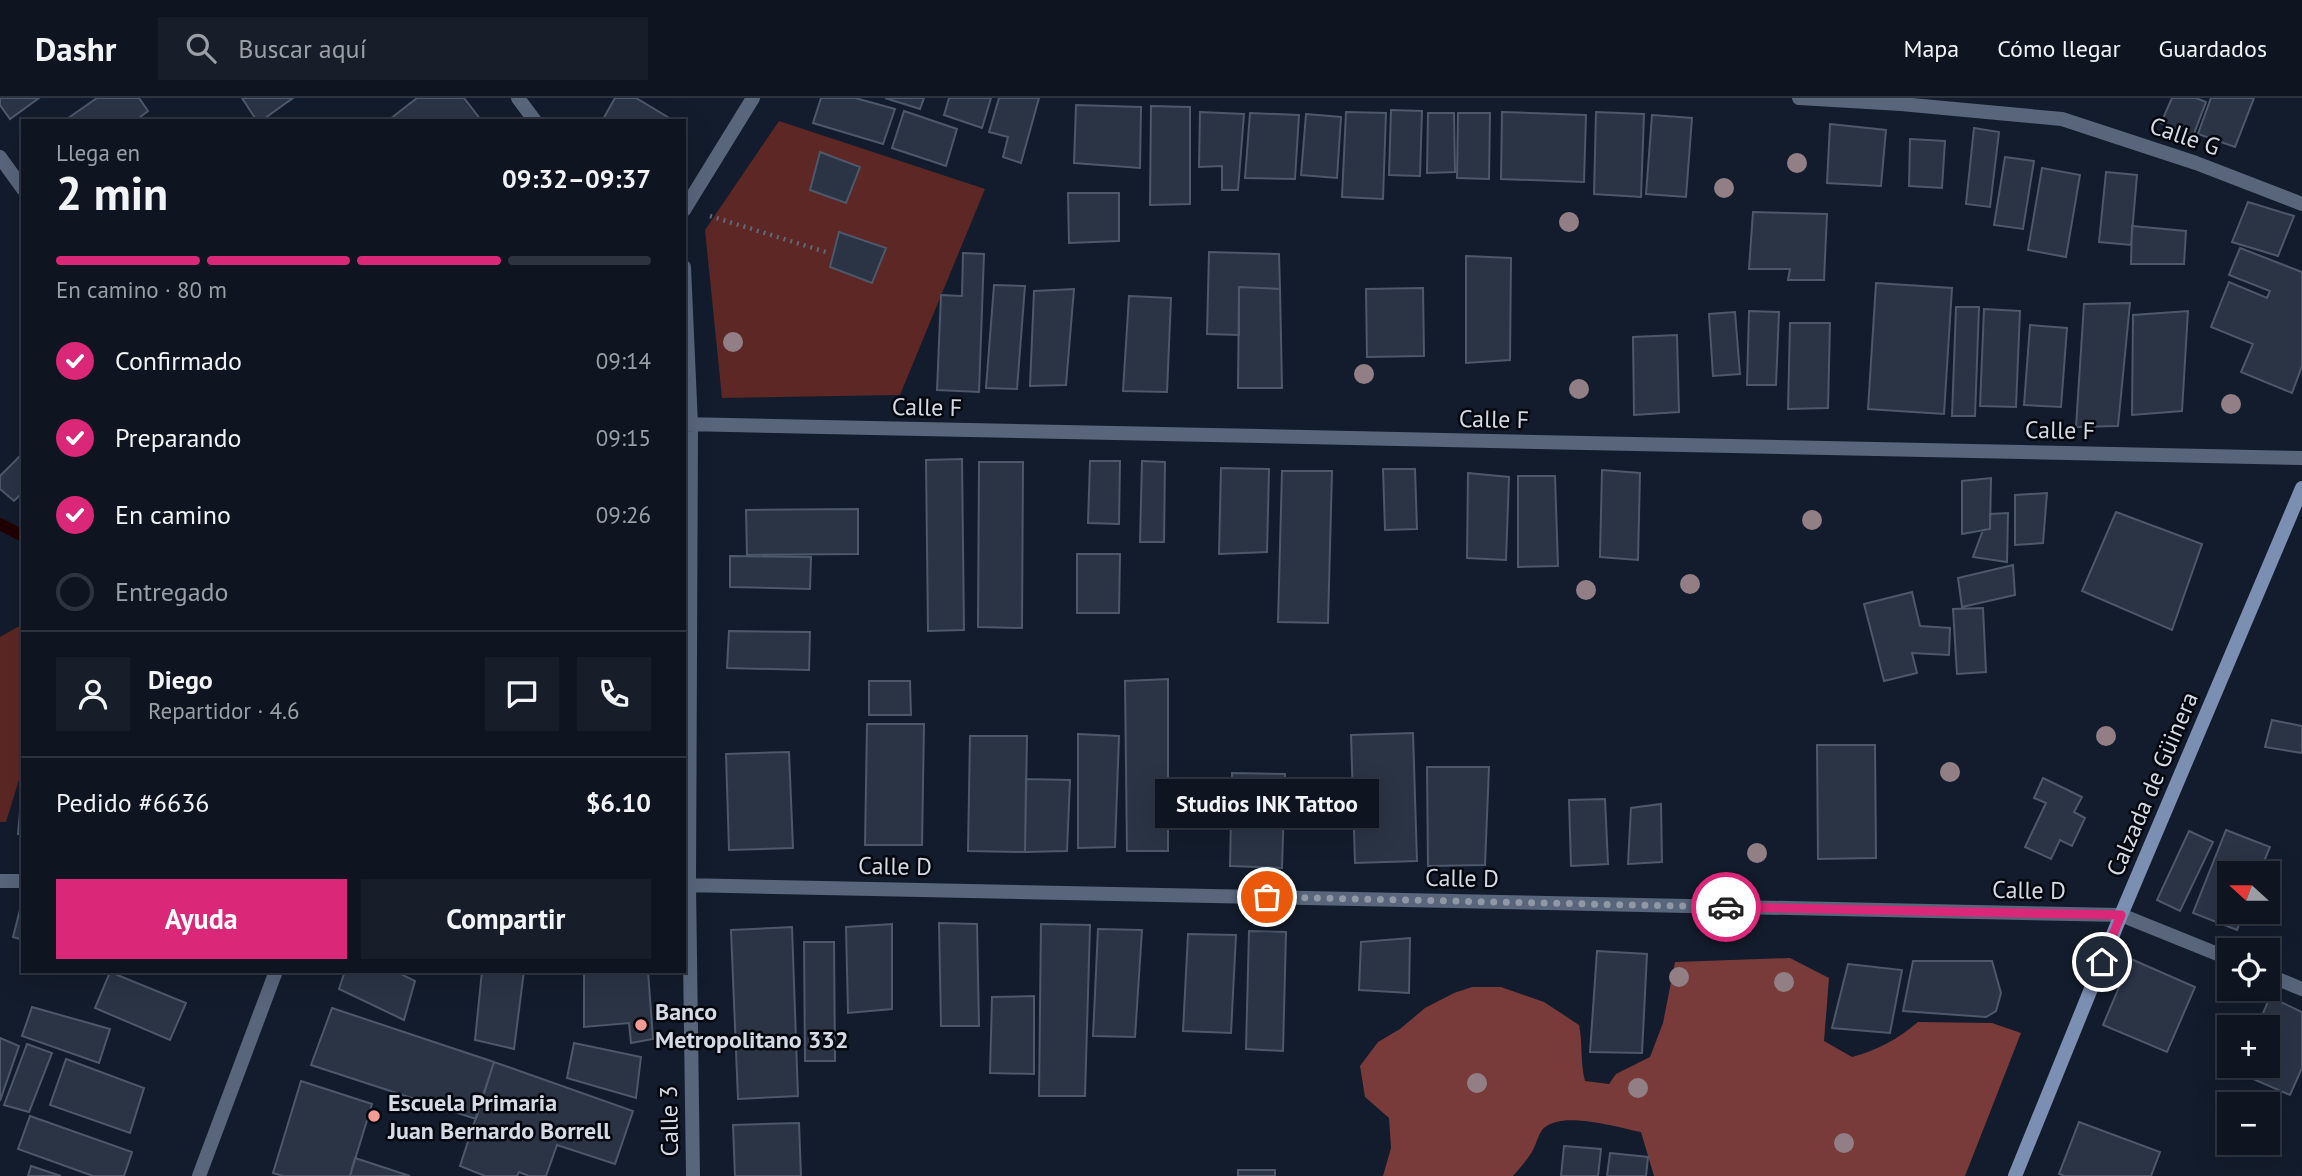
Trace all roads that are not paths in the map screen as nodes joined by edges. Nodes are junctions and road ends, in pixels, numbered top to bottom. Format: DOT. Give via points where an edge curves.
graph roads {
  1 [pos="518,98"];
  2 [pos="753,98"];
  3 [pos="1799,98"];
  4 [pos="534,119"];
  5 [pos="0,157"];
  6 [pos="21,186"];
  7 [pos="2302,204"];
  8 [pos="686,207"];
  9 [pos="686,372"];
  10 [pos="687,424"];
  11 [pos="2302,458"];
  12 [pos="2302,488"];
  13 [pos="0,881"];
  14 [pos="21,881"];
  15 [pos="686,885"];
  16 [pos="2121,915"];
  17 [pos="2217,955"];
  18 [pos="275,973"];
  19 [pos="2280,980"];
  20 [pos="2302,989"];
  21 [pos="199,1176"];
  22 [pos="693,1176"];
  23 [pos="2015,1176"];
  1 -- 4 [label="street"];
  2 -- 8 [label="street"];
  3 -- 7 [label="street, Calle G" via="2062,119"];
  5 -- 6 [label="street"];
  9 -- 10 [label="street, Calle 3"];
  10 -- 11 [label="street, Calle F"];
  10 -- 15 [label="street, Calle 3"];
  12 -- 16 [label="main road, Calzada de Güinera"];
  13 -- 14 [label="street"];
  15 -- 16 [label="street, Calle D"];
  15 -- 22 [label="street, Calle 3"];
  16 -- 17 [label="street, Calle D"];
  16 -- 23 [label="main road, Calzada de Güinera"];
  18 -- 21 [label="street"];
  19 -- 20 [label="street"];
}
